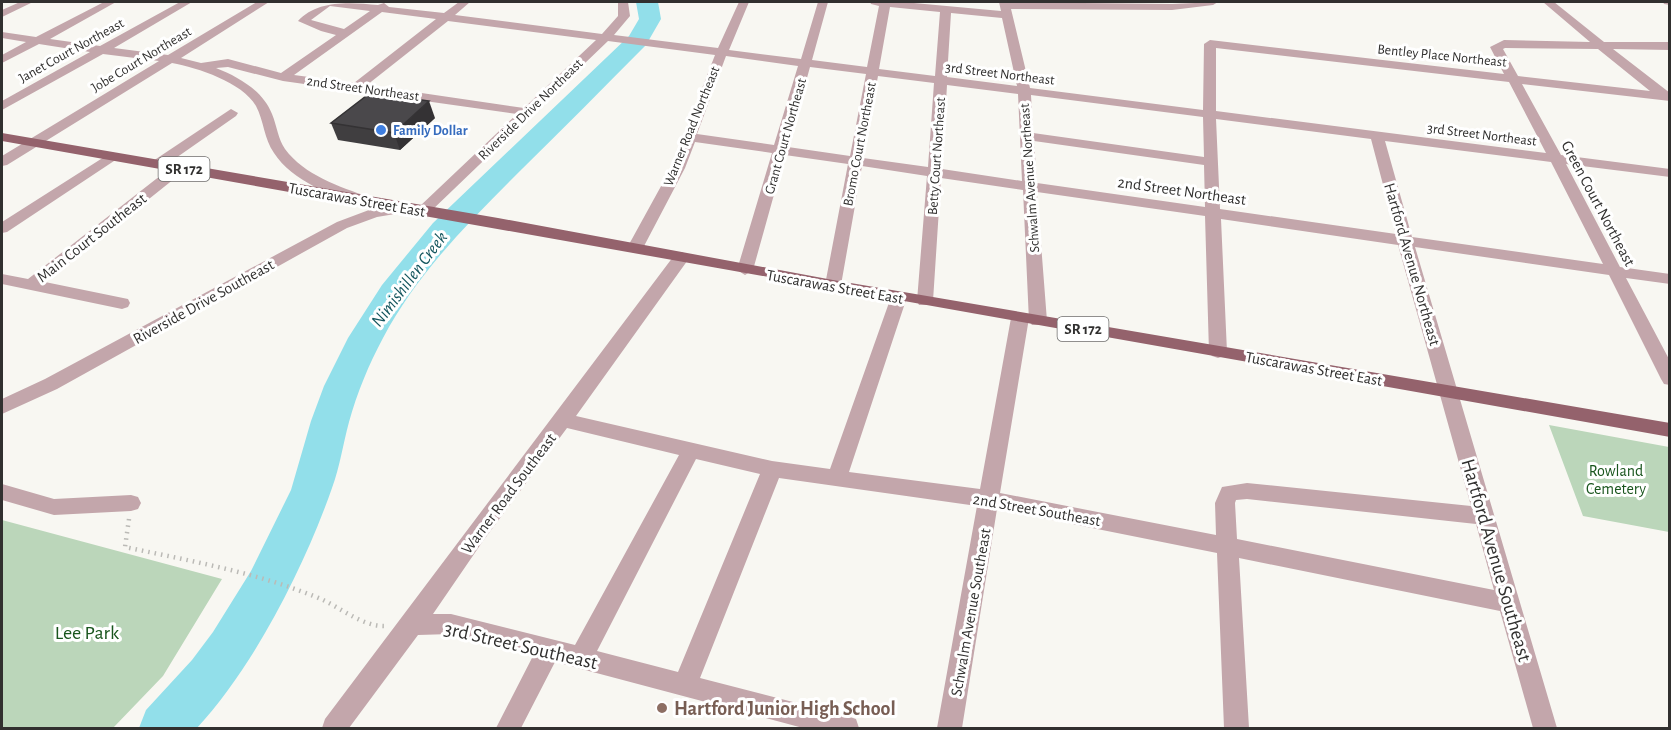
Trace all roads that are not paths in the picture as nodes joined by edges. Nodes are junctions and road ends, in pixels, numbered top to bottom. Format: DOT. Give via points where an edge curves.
graph roads {
  1 [pos="28,2"];
  2 [pos="111,2"];
  3 [pos="187,2"];
  4 [pos="264,2"];
  5 [pos="328,2"];
  6 [pos="465,2"];
  7 [pos="623,2"];
  8 [pos="744,2"];
  9 [pos="823,2"];
  10 [pos="879,2"];
  11 [pos="1213,2"];
  12 [pos="1548,2"];
  13 [pos="385,5"];
  14 [pos="1006,8"];
  15 [pos="946,10"];
  16 [pos="2,14"];
  17 [pos="446,16"];
  18 [pos="346,33"];
  19 [pos="2,35"];
  20 [pos="610,37"];
  21 [pos="37,40"];
  22 [pos="1602,45"];
  23 [pos="1670,46"];
  24 [pos="101,50"];
  25 [pos="722,52"];
  26 [pos="2,59"];
  27 [pos="169,60"];
  28 [pos="806,63"];
  29 [pos="201,67"];
  30 [pos="872,72"];
  31 [pos="283,77"];
  32 [pos="1511,78"];
  33 [pos="940,81"];
  34 [pos="356,88"];
  35 [pos="1024,91"];
  36 [pos="1668,98"];
  37 [pos="2,106"];
  38 [pos="527,112"];
  39 [pos="231,113"];
  40 [pos="1209,114"];
  41 [pos="1027,136"];
  42 [pos="1377,136"];
  43 [pos="689,137"];
  44 [pos="2,138"];
  45 [pos="33,143"];
  46 [pos="781,151"];
  47 [pos="112,156"];
  48 [pos="1555,158"];
  49 [pos="856,161"];
  50 [pos="2,162"];
  51 [pos="1211,162"];
  52 [pos="158,164"];
  53 [pos="179,168"];
  54 [pos="934,172"];
  55 [pos="1670,173"];
  56 [pos="1030,186"];
  57 [pos="366,201"];
  58 [pos="423,210"];
  59 [pos="1214,213"];
  60 [pos="2,229"];
  61 [pos="1405,241"];
  62 [pos="635,248"];
  63 [pos="682,258"];
  64 [pos="745,270"];
  65 [pos="1614,271"];
  66 [pos="1670,279"];
  67 [pos="5,283"];
  68 [pos="31,285"];
  69 [pos="832,285"];
  70 [pos="899,297"];
  71 [pos="924,301"];
  72 [pos="122,303"];
  73 [pos="1029,319"];
  74 [pos="1218,352"];
  75 [pos="1670,379"];
  76 [pos="1449,392"];
  77 [pos="2,407"];
  78 [pos="563,420"];
  79 [pos="1670,429"];
  80 [pos="691,450"];
  81 [pos="772,469"];
  82 [pos="837,478"];
  83 [pos="2,492"];
  84 [pos="990,499"];
  85 [pos="131,503"];
  86 [pos="1485,516"];
  87 [pos="1229,546"];
  88 [pos="1510,603"];
  89 [pos="412,625"];
  90 [pos="550,649"];
  91 [pos="581,657"];
  92 [pos="685,685"];
  93 [pos="334,729"];
  94 [pos="508,729"];
  95 [pos="847,729"];
  96 [pos="949,729"];
  97 [pos="1236,729"];
  98 [pos="1545,729"];
  1 -- 16 [label="street"];
  2 -- 21 [label="street"];
  3 -- 24 [label="street, Janet Court Northeast"];
  4 -- 27 [label="street, Jobe Court Northeast"];
  5 -- 13 [label="street, 3rd Street Northeast"];
  5 -- 18 [label="street" via="304,21"];
  6 -- 17 [label="street"];
  7 -- 20 [label="street, Riverside Drive Northeast" via="624,16"];
  8 -- 25 [label="street, Warner Road Northeast"];
  9 -- 28 [label="street, Grant Court Northeast"];
  10 -- 15 [label="street"];
  10 -- 30 [label="street, Bromo Court Northeast"];
  11 -- 14 [label="street" via="1172,7"];
  12 -- 22 [label="street"];
  13 -- 17 [label="street, 3rd Street Northeast"];
  13 -- 18 [label="street"];
  14 -- 15 [label="street"];
  14 -- 35 [label="street, Schwalm Avenue Northeast"];
  15 -- 33 [label="street, Betty Court Northeast"];
  17 -- 20 [label="street, 3rd Street Northeast"];
  17 -- 34 [label="street"];
  18 -- 31 [label="street"];
  19 -- 21 [label="street, 2nd Street Northeast"];
  20 -- 25 [label="street, 3rd Street Northeast"];
  20 -- 38 [label="street, Riverside Drive Northeast"];
  21 -- 24 [label="street, 2nd Street Northeast"];
  21 -- 26 [label="street"];
  22 -- 23 [label="street"];
  22 -- 32 [label="street, Green Court Northeast" via="1497,45"];
  22 -- 36 [label="street"];
  24 -- 27 [label="street, 2nd Street Northeast"];
  24 -- 37 [label="street, Janet Court Northeast"];
  25 -- 28 [label="street, 3rd Street Northeast"];
  25 -- 43 [label="street, Warner Road Northeast"];
  27 -- 29 [label="street, 2nd Street Northeast"];
  27 -- 45 [label="street, Jobe Court Northeast"];
  28 -- 30 [label="street, 3rd Street Northeast"];
  28 -- 46 [label="street, Grant Court Northeast"];
  29 -- 31 [label="street, 2nd Street Northeast" via="228,63"];
  29 -- 57 [label="street, 2nd Street Northeast" via="230,79 255,96 265,112 275,145 291,162 324,183"];
  30 -- 33 [label="street, 3rd Street Northeast"];
  30 -- 49 [label="street, Bromo Court Northeast"];
  31 -- 34 [label="street, 2nd Street Northeast"];
  32 -- 36 [label="street, Bentley Place Northeast"];
  32 -- 40 [label="street, Bentley Place Northeast" via="1210,44"];
  32 -- 48 [label="street, Green Court Northeast"];
  33 -- 35 [label="street, 3rd Street Northeast"];
  33 -- 54 [label="street, Betty Court Northeast"];
  34 -- 38 [label="street, 2nd Street Northeast"];
  35 -- 40 [label="street, 3rd Street Northeast"];
  35 -- 41 [label="street, Schwalm Avenue Northeast"];
  38 -- 58 [label="street, Riverside Drive Northeast"];
  39 -- 52 [label="street"];
  40 -- 42 [label="street, 3rd Street Northeast"];
  40 -- 51 [label="street"];
  41 -- 51 [label="street"];
  41 -- 56 [label="street, Schwalm Avenue Northeast"];
  42 -- 48 [label="street, 3rd Street Northeast"];
  42 -- 61 [label="street, Hartford Avenue Northeast"];
  43 -- 46 [label="street, 2nd Street Northeast"];
  43 -- 62 [label="street, Warner Road Northeast" via="678,168"];
  44 -- 45 [label="main road, Tuscarawas Street East / SR 172"];
  45 -- 47 [label="main road, Tuscarawas Street East / SR 172"];
  45 -- 50 [label="street, Jobe Court Northeast"];
  46 -- 49 [label="street, 2nd Street Northeast"];
  46 -- 64 [label="street, Grant Court Northeast"];
  47 -- 52 [label="main road, Tuscarawas Street East / SR 172"];
  47 -- 60 [label="street"];
  48 -- 55 [label="street, 3rd Street Northeast"];
  48 -- 65 [label="street, Green Court Northeast"];
  49 -- 54 [label="street, 2nd Street Northeast"];
  49 -- 69 [label="street, Bromo Court Northeast"];
  51 -- 59 [label="street"];
  52 -- 53 [label="main road, Tuscarawas Street East / SR 172"];
  53 -- 57 [label="main road, Tuscarawas Street East / SR 172"];
  53 -- 68 [label="street, Main Court Southeast"];
  54 -- 56 [label="street, 2nd Street Northeast"];
  54 -- 71 [label="street, Betty Court Northeast"];
  56 -- 59 [label="street, 2nd Street Northeast"];
  56 -- 73 [label="street, Schwalm Avenue Northeast"];
  57 -- 58 [label="main road, Tuscarawas Street East / SR 172"];
  58 -- 62 [label="main road, Tuscarawas Street East / SR 172"];
  58 -- 77 [label="street, Riverside Drive Southeast" via="374,213 336,228"];
  59 -- 61 [label="street, 2nd Street Northeast"];
  59 -- 74 [label="street"];
  61 -- 65 [label="street, 2nd Street Northeast"];
  61 -- 76 [label="street, Hartford Avenue Northeast"];
  62 -- 63 [label="main road, Tuscarawas Street East / SR 172"];
  63 -- 64 [label="main road, Tuscarawas Street East / SR 172"];
  63 -- 78 [label="street, Warner Road Southeast"];
  64 -- 69 [label="main road, Tuscarawas Street East / SR 172"];
  65 -- 66 [label="street, 2nd Street Northeast"];
  65 -- 75 [label="street, Green Court Northeast"];
  67 -- 68 [label="street"];
  68 -- 72 [label="street"];
  69 -- 70 [label="main road, Tuscarawas Street East / SR 172"];
  70 -- 71 [label="main road, Tuscarawas Street East / SR 172"];
  70 -- 82 [label="street"];
  71 -- 73 [label="main road, Tuscarawas Street East / SR 172"];
  73 -- 74 [label="main road, Tuscarawas Street East / SR 172"];
  73 -- 84 [label="street, Schwalm Avenue Southeast"];
  74 -- 76 [label="main road, Tuscarawas Street East / SR 172"];
  76 -- 79 [label="main road, Tuscarawas Street East / SR 172"];
  76 -- 86 [label="street, Hartford Avenue Southeast"];
  78 -- 80 [label="street, 2nd Street Southeast"];
  78 -- 89 [label="street, Warner Road Southeast"];
  80 -- 81 [label="street, 2nd Street Southeast"];
  80 -- 91 [label="street"];
  81 -- 82 [label="street, 2nd Street Southeast"];
  81 -- 92 [label="street"];
  82 -- 84 [label="street, 2nd Street Southeast"];
  83 -- 85 [label="street" via="54,507"];
  84 -- 87 [label="street, 2nd Street Southeast"];
  84 -- 96 [label="street, Schwalm Avenue Southeast"];
  86 -- 87 [label="street" via="1247,491 1229,493 1225,503"];
  86 -- 88 [label="street, Hartford Avenue Southeast"];
  87 -- 88 [label="street, 2nd Street Southeast"];
  87 -- 97 [label="street"];
  88 -- 98 [label="street, Hartford Avenue Southeast"];
  89 -- 90 [label="street, 3rd Street Southeast" via="451,624"];
  89 -- 93 [label="street, Warner Road Southeast"];
  90 -- 91 [label="street, 3rd Street Southeast"];
  90 -- 94 [label="street"];
  91 -- 92 [label="street, 3rd Street Southeast"];
  92 -- 95 [label="street, 3rd Street Southeast"];
}
